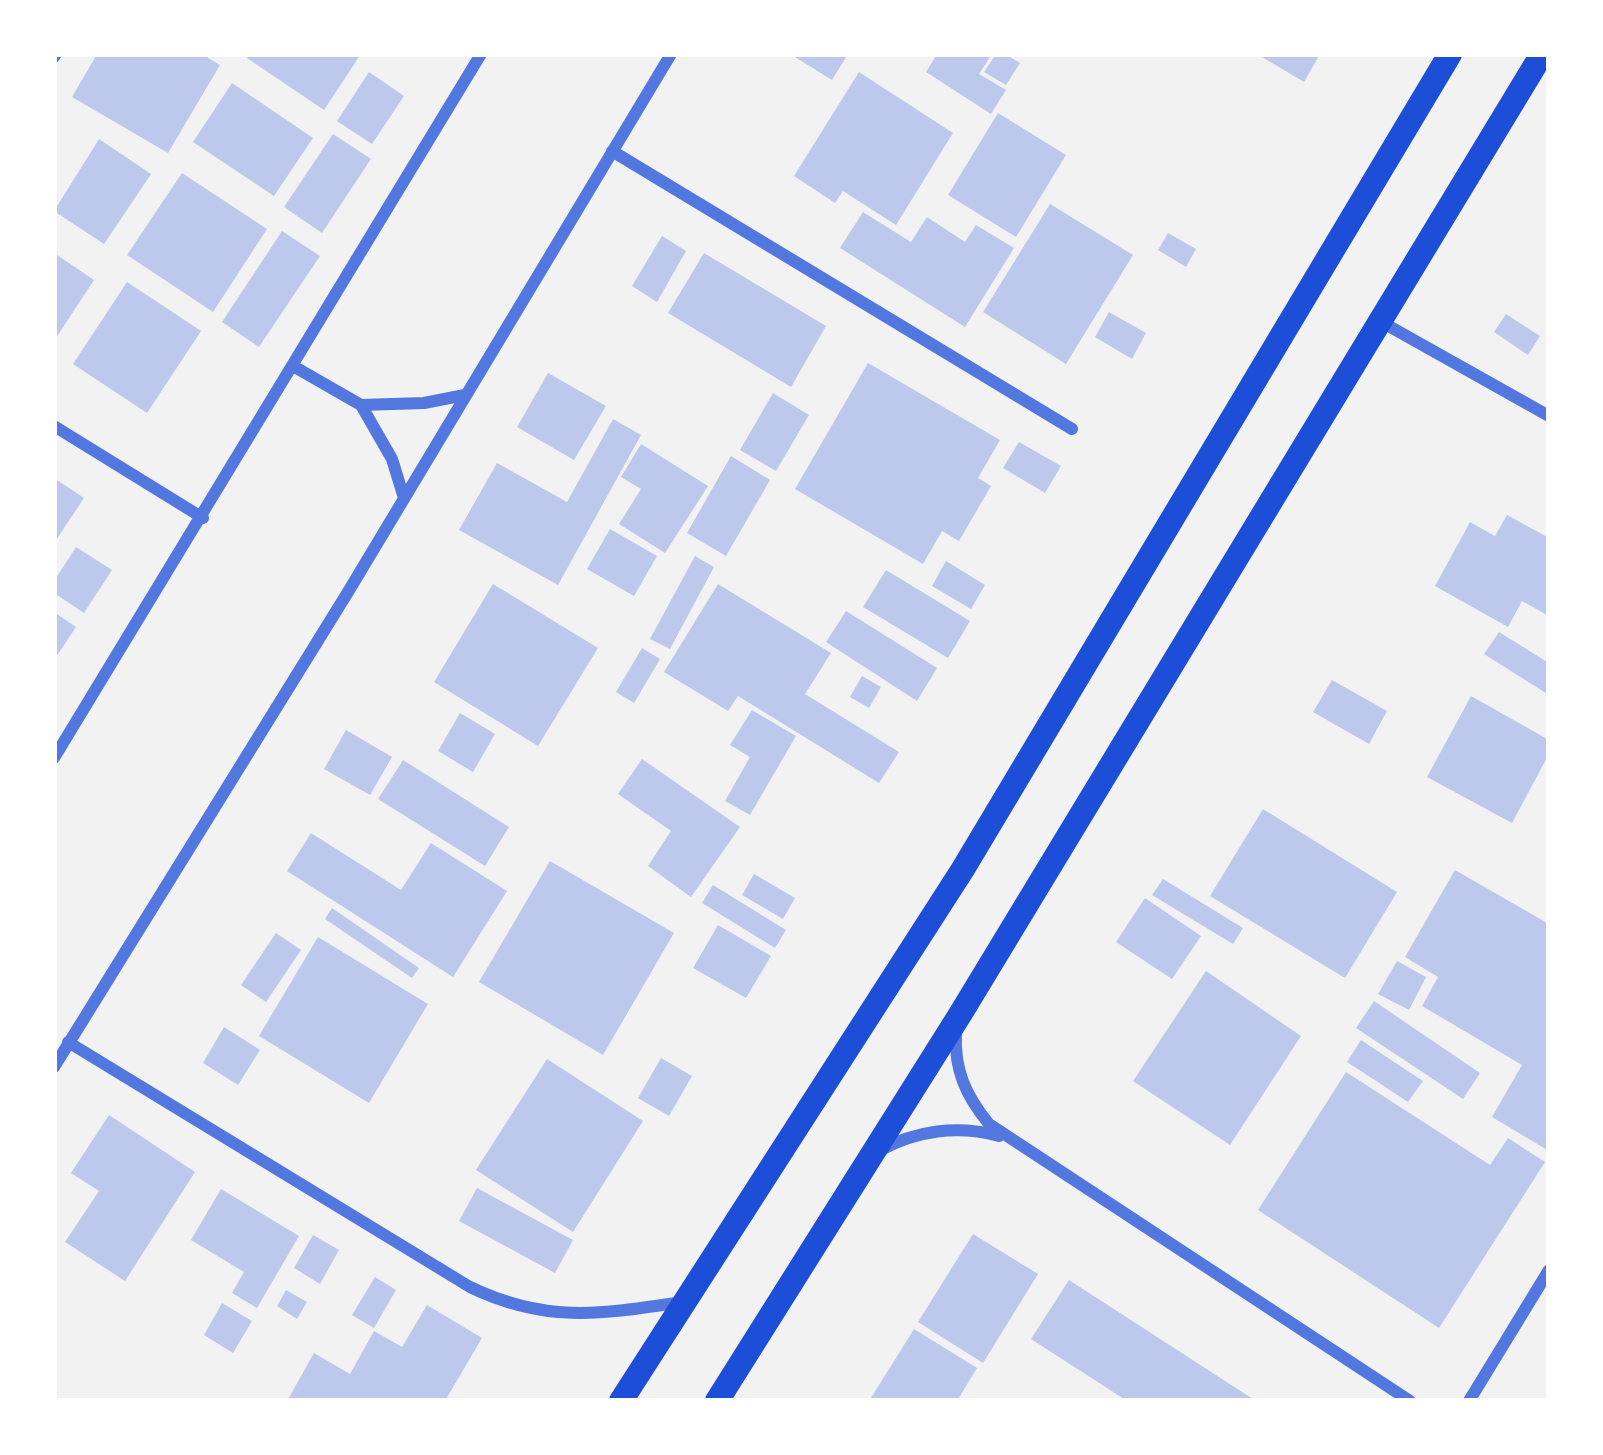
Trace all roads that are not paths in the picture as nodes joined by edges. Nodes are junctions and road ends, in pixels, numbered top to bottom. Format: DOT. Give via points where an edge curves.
graph roads {
  1 [pos="481,54"];
  2 [pos="671,54"];
  3 [pos="1450,54"];
  4 [pos="1542,54"];
  5 [pos="612,152"];
  6 [pos="1378,320"];
  7 [pos="293,366"];
  8 [pos="465,395"];
  9 [pos="361,405"];
  10 [pos="1549,416"];
  11 [pos="54,426"];
  12 [pos="1072,429"];
  13 [pos="404,498"];
  14 [pos="203,518"];
  15 [pos="54,758"];
  16 [pos="961,1013"];
  17 [pos="68,1042"];
  18 [pos="54,1067"];
  19 [pos="1009,1139"];
  20 [pos="868,1157"];
  21 [pos="1549,1270"];
  22 [pos="684,1302"];
  23 [pos="621,1401"];
  24 [pos="717,1401"];
  25 [pos="1410,1401"];
  26 [pos="1469,1401"];
  1 -- 7 [label="street"];
  2 -- 5 [label="street"];
  3 -- 22 [label="main road" via="963,869"];
  4 -- 6 [label="main road"];
  5 -- 8 [label="street"];
  5 -- 12 [label="street"];
  6 -- 10 [label="street"];
  6 -- 16 [label="main road"];
  7 -- 9 [label="street"];
  7 -- 14 [label="street"];
  8 -- 9 [label="street"];
  8 -- 13 [label="street"];
  9 -- 13 [label="street"];
  11 -- 14 [label="street"];
  13 -- 17 [label="street"];
  14 -- 15 [label="street"];
  16 -- 19 [label="street" via="962,1084"];
  16 -- 20 [label="main road"];
  17 -- 18 [label="street"];
  17 -- 22 [label="street" via="500,1301 566,1315"];
  19 -- 20 [label="street" via="936,1132"];
  19 -- 25 [label="street"];
  20 -- 24 [label="main road"];
  21 -- 26 [label="street"];
  22 -- 23 [label="main road"];
}
